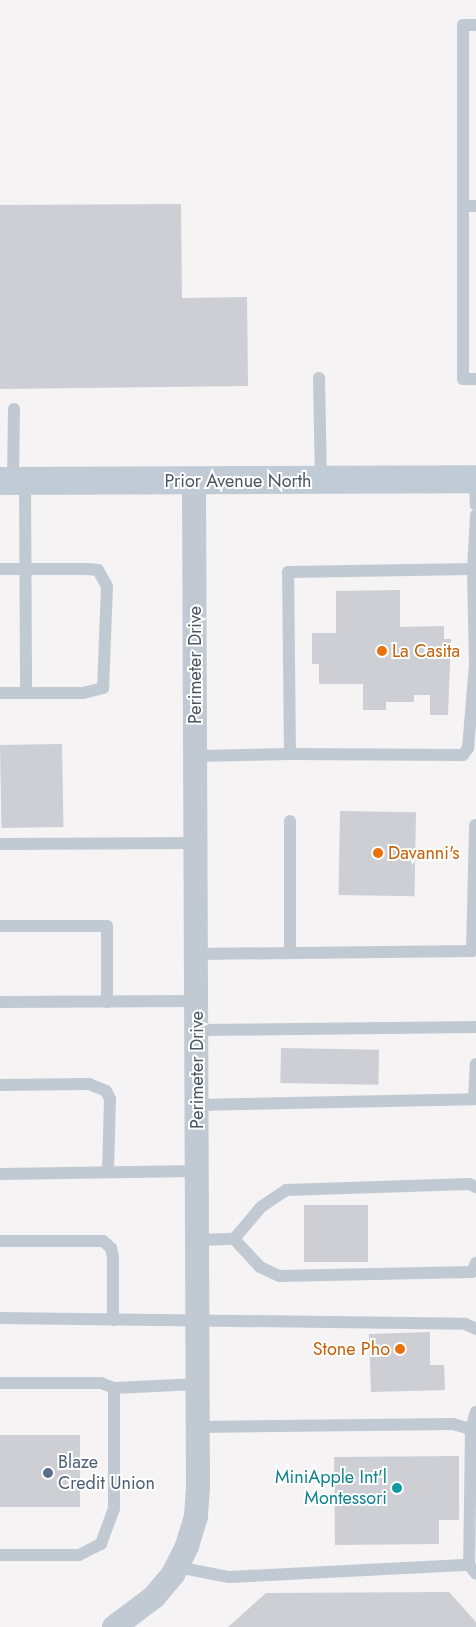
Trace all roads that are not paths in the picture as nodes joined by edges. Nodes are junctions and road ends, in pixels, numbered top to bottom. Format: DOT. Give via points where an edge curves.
graph roads {
  1 [pos="476,25"];
  2 [pos="463,206"];
  3 [pos="476,206"];
  4 [pos="319,378"];
  5 [pos="476,379"];
  6 [pos="14,409"];
  7 [pos="321,480"];
  8 [pos="13,481"];
  9 [pos="194,481"];
  10 [pos="476,488"];
  11 [pos="476,515"];
  12 [pos="0,569"];
  13 [pos="26,569"];
  14 [pos="473,569"];
  15 [pos="0,693"];
  16 [pos="26,693"];
  17 [pos="290,754"];
  18 [pos="196,756"];
  19 [pos="290,821"];
  20 [pos="475,825"];
  21 [pos="196,842"];
  22 [pos="0,844"];
  23 [pos="0,926"];
  24 [pos="290,953"];
  25 [pos="196,954"];
  26 [pos="196,1001"];
  27 [pos="0,1002"];
  28 [pos="107,1002"];
  29 [pos="476,1027"];
  30 [pos="197,1030"];
  31 [pos="476,1064"];
  32 [pos="0,1086"];
  33 [pos="197,1105"];
  34 [pos="197,1171"];
  35 [pos="108,1172"];
  36 [pos="0,1174"];
  37 [pos="476,1187"];
  38 [pos="234,1239"];
  39 [pos="198,1240"];
  40 [pos="0,1241"];
  41 [pos="476,1264"];
  42 [pos="0,1318"];
  43 [pos="113,1320"];
  44 [pos="198,1321"];
  45 [pos="476,1329"];
  46 [pos="0,1383"];
  47 [pos="198,1384"];
  48 [pos="114,1388"];
  49 [pos="476,1412"];
  50 [pos="198,1427"];
  51 [pos="471,1429"];
  52 [pos="0,1555"];
  53 [pos="176,1567"];
  54 [pos="473,1570"];
  55 [pos="128,1624"];
  1 -- 2 [label="lane" via="464,25"];
  2 -- 3 [label="lane"];
  2 -- 5 [label="lane" via="463,379"];
  4 -- 7 [label="lane"];
  6 -- 8 [label="lane"];
  7 -- 9 [label="street, Prior Avenue North"];
  7 -- 10 [label="street, Prior Avenue North"];
  8 -- 9 [label="street, Prior Avenue North"];
  8 -- 13 [label="lane"];
  9 -- 18 [label="street, Perimeter Drive"];
  11 -- 14 [label="lane"];
  12 -- 13 [label="lane"];
  13 -- 16 [label="lane"];
  13 -- 16 [label="lane" via="98,570 107,586 104,688 89,693"];
  14 -- 17 [label="lane" via="475,665 468,748 463,755"];
  14 -- 17 [label="lane" via="288,572"];
  15 -- 16 [label="lane"];
  17 -- 18 [label="lane"];
  18 -- 21 [label="street, Perimeter Drive"];
  19 -- 24 [label="lane"];
  20 -- 24 [label="lane" via="472,951"];
  21 -- 22 [label="lane"];
  21 -- 25 [label="street, Perimeter Drive"];
  23 -- 28 [label="lane" via="107,926"];
  24 -- 25 [label="lane"];
  25 -- 26 [label="street, Perimeter Drive"];
  26 -- 28 [label="lane"];
  26 -- 30 [label="street, Perimeter Drive"];
  27 -- 28 [label="lane"];
  29 -- 30 [label="lane"];
  30 -- 33 [label="street, Perimeter Drive"];
  31 -- 33 [label="lane" via="474,1099"];
  32 -- 35 [label="lane" via="89,1084 106,1091 110,1099"];
  33 -- 34 [label="street, Perimeter Drive"];
  34 -- 35 [label="lane"];
  34 -- 39 [label="street, Perimeter Drive"];
  35 -- 36 [label="lane"];
  37 -- 38 [label="lane" via="469,1184 286,1190 261,1207"];
  38 -- 39 [label="lane"];
  38 -- 41 [label="lane" via="260,1267 278,1276 472,1272"];
  39 -- 44 [label="street, Perimeter Drive"];
  40 -- 43 [label="lane" via="103,1241 111,1248 113,1258"];
  42 -- 43 [label="lane"];
  43 -- 44 [label="lane"];
  44 -- 45 [label="lane" via="465,1324"];
  44 -- 47 [label="street, Perimeter Drive"];
  46 -- 48 [label="lane" via="101,1383"];
  47 -- 48 [label="lane"];
  47 -- 50 [label="street, Perimeter Drive"];
  48 -- 52 [label="lane" via="114,1509 101,1544 79,1555"];
  49 -- 51 [label="lane"];
  50 -- 51 [label="lane" via="453,1424"];
  50 -- 53 [label="street, Perimeter Drive" via="196,1516"];
  51 -- 54 [label="lane"];
  53 -- 54 [label="lane" via="229,1577"];
  53 -- 55 [label="street, Perimeter Drive"];
}
